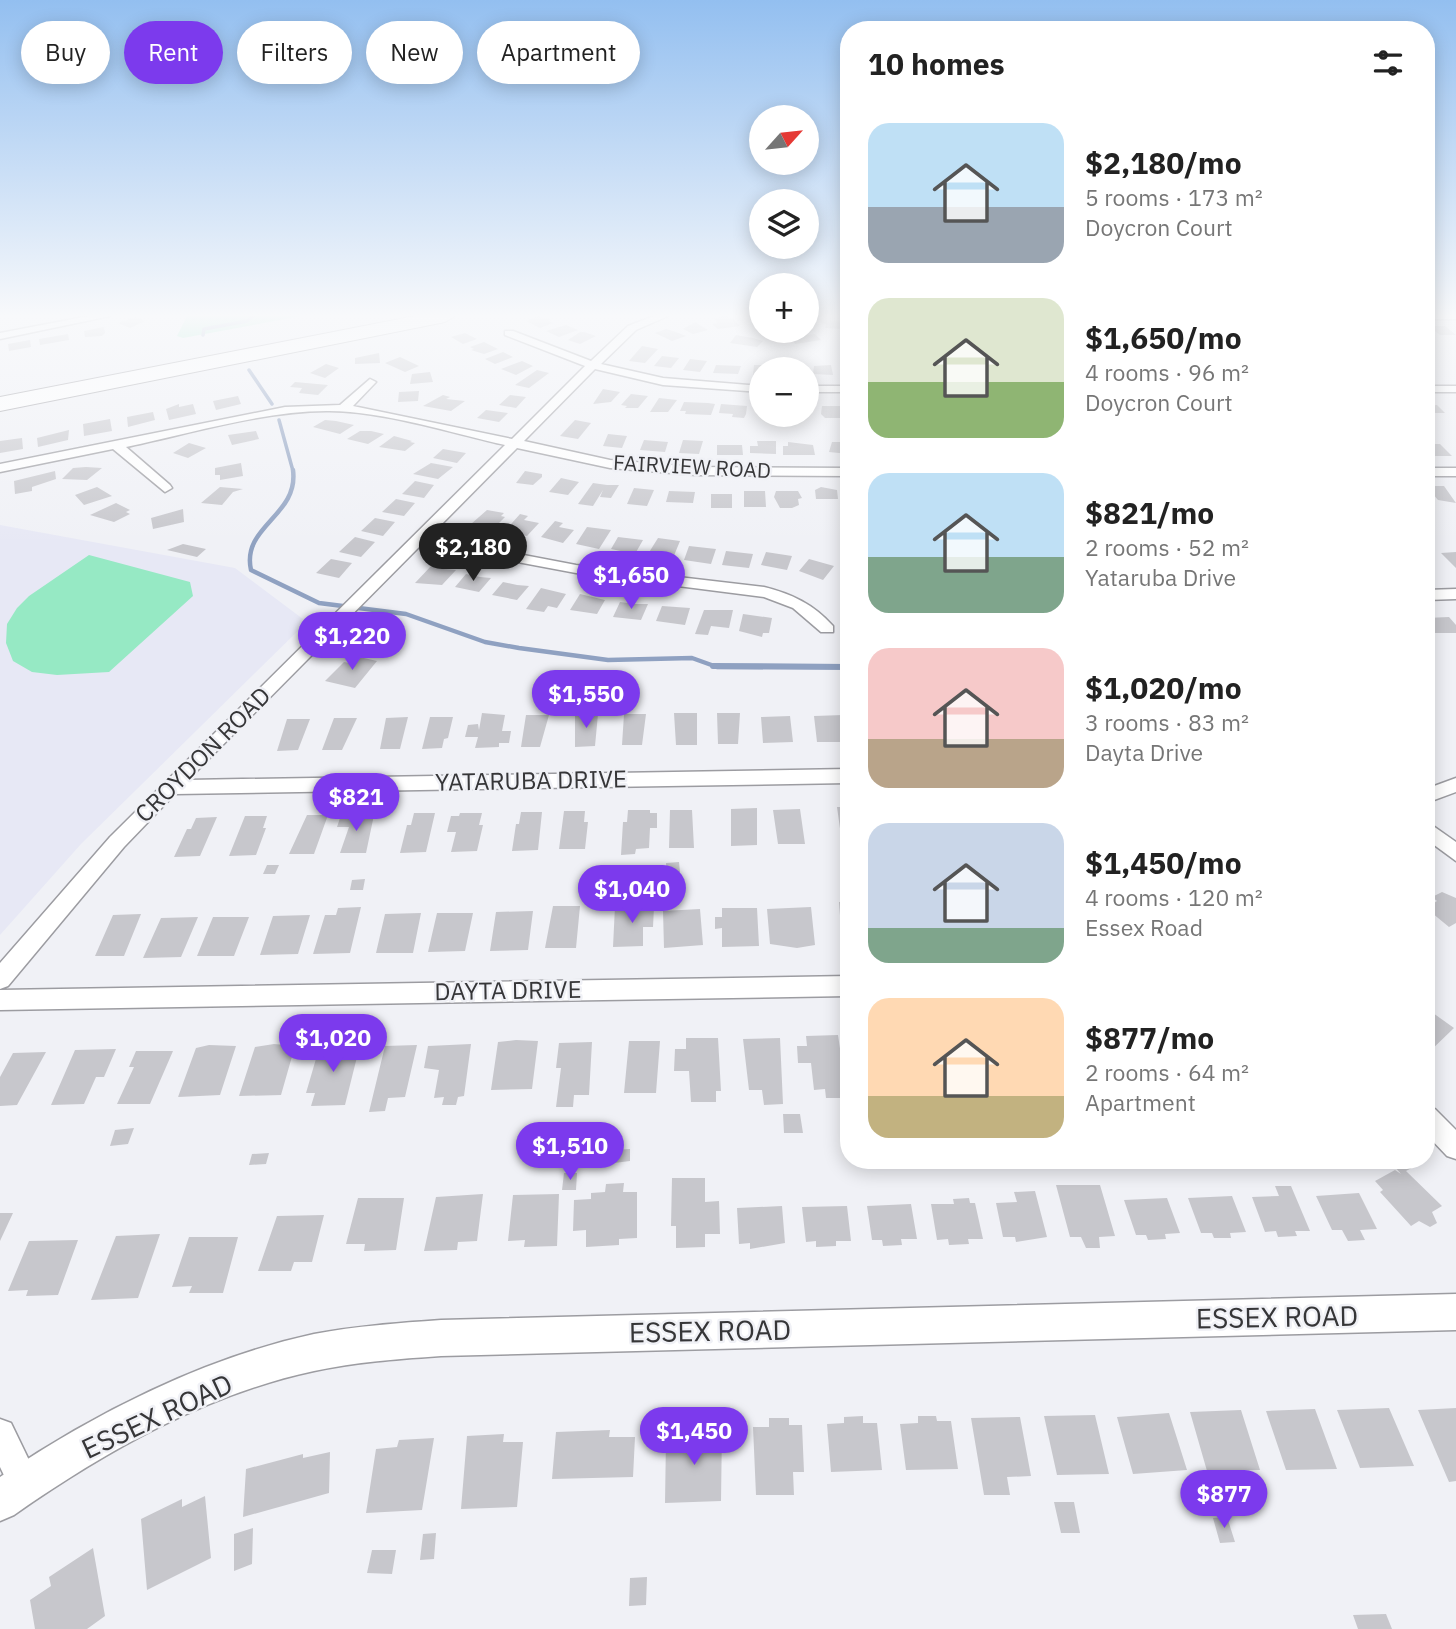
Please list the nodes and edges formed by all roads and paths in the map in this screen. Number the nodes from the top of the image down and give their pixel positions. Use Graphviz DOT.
graph roads {
  1 [pos="61,392"];
  2 [pos="360,392"];
  3 [pos="567,392"];
  4 [pos="0,404"];
  5 [pos="344,408"];
  6 [pos="115,444"];
  7 [pos="514,445"];
  8 [pos="0,468"];
  9 [pos="840,472"];
  10 [pos="1435,472"];
  11 [pos="1456,472"];
  12 [pos="165,488"];
  13 [pos="419,538"];
  14 [pos="1456,594"];
  15 [pos="1435,595"];
  16 [pos="827,629"];
  17 [pos="840,775"];
  18 [pos="1456,785"];
  19 [pos="170,787"];
  20 [pos="1435,793"];
  21 [pos="1435,836"];
  22 [pos="1456,853"];
  23 [pos="0,979"];
  24 [pos="840,986"];
  25 [pos="0,1000"];
  26 [pos="1435,1126"];
  27 [pos="1456,1147"];
  28 [pos="1456,1312"];
  29 [pos="0,1434"];
  30 [pos="12,1492"];
  1 -- 4 [label="highway"];
  2 -- 5 [label="street"];
  3 -- 7 [label="street, CROYDON ROAD"];
  5 -- 6 [label="street, FAIRVIEW ROAD"];
  5 -- 7 [label="street, FAIRVIEW ROAD"];
  6 -- 8 [label="street, FAIRVIEW ROAD"];
  6 -- 12 [label="street"];
  7 -- 9 [label="street, FAIRVIEW ROAD"];
  7 -- 13 [label="street, CROYDON ROAD"];
  10 -- 11 [label="street"];
  13 -- 16 [label="street"];
  13 -- 19 [label="street, CROYDON ROAD"];
  14 -- 15 [label="street"];
  17 -- 19 [label="street, YATARUBA DRIVE"];
  18 -- 20 [label="street"];
  19 -- 23 [label="street, CROYDON ROAD"];
  21 -- 22 [label="street"];
  24 -- 25 [label="street, DAYTA DRIVE"];
  26 -- 27 [label="street"];
  28 -- 30 [label="street, ESSEX ROAD"];
  29 -- 30 [label="street"];
}
